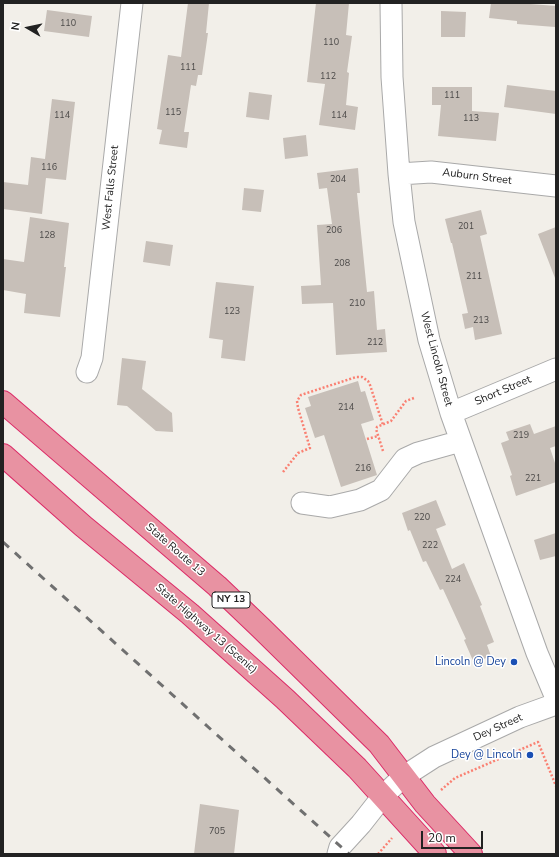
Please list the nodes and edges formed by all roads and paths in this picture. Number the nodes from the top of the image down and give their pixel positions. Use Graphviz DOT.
graph roads {
  1 [pos="132,3"];
  2 [pos="391,3"];
  3 [pos="399,174"];
  4 [pos="556,186"];
  5 [pos="556,369"];
  6 [pos="87,372"];
  7 [pos="414,398"];
  8 [pos="3,402"];
  9 [pos="451,413"];
  10 [pos="383,425"];
  11 [pos="378,436"];
  12 [pos="368,439"];
  13 [pos="460,441"];
  14 [pos="383,451"];
  15 [pos="3,455"];
  16 [pos="283,472"];
  17 [pos="302,502"];
  18 [pos="556,698"];
  19 [pos="556,704"];
  20 [pos="403,777"];
  21 [pos="451,782"];
  22 [pos="556,786"];
  23 [pos="383,796"];
  24 [pos="388,842"];
  25 [pos="338,854"];
  26 [pos="378,854"];
  27 [pos="435,854"];
  28 [pos="471,854"];
  1 -- 6 [label="street, West Falls Street"];
  2 -- 3 [label="street, West Lincoln Street"];
  3 -- 4 [label="street, Auburn Street"];
  3 -- 9 [label="street, West Lincoln Street"];
  5 -- 9 [label="street, Short Street"];
  7 -- 10 [label="path"];
  8 -- 20 [label="highway, State Route 13 / NY 13"];
  9 -- 13 [label="street, West Lincoln Street"];
  10 -- 11 [label="path"];
  10 -- 16 [label="path"];
  11 -- 12 [label="path"];
  11 -- 14 [label="path"];
  13 -- 17 [label="street"];
  13 -- 18 [label="street, West Lincoln Street"];
  15 -- 23 [label="highway, State Highway 13 (Scenic)"];
  19 -- 20 [label="street, Dey Street"];
  20 -- 23 [label="street, Dey Street"];
  20 -- 28 [label="highway, NY 13"];
  21 -- 22 [label="path"];
  23 -- 25 [label="street, Dey Street"];
  23 -- 27 [label="highway, State Highway 13 (Scenic)"];
  24 -- 26 [label="path"];
}
